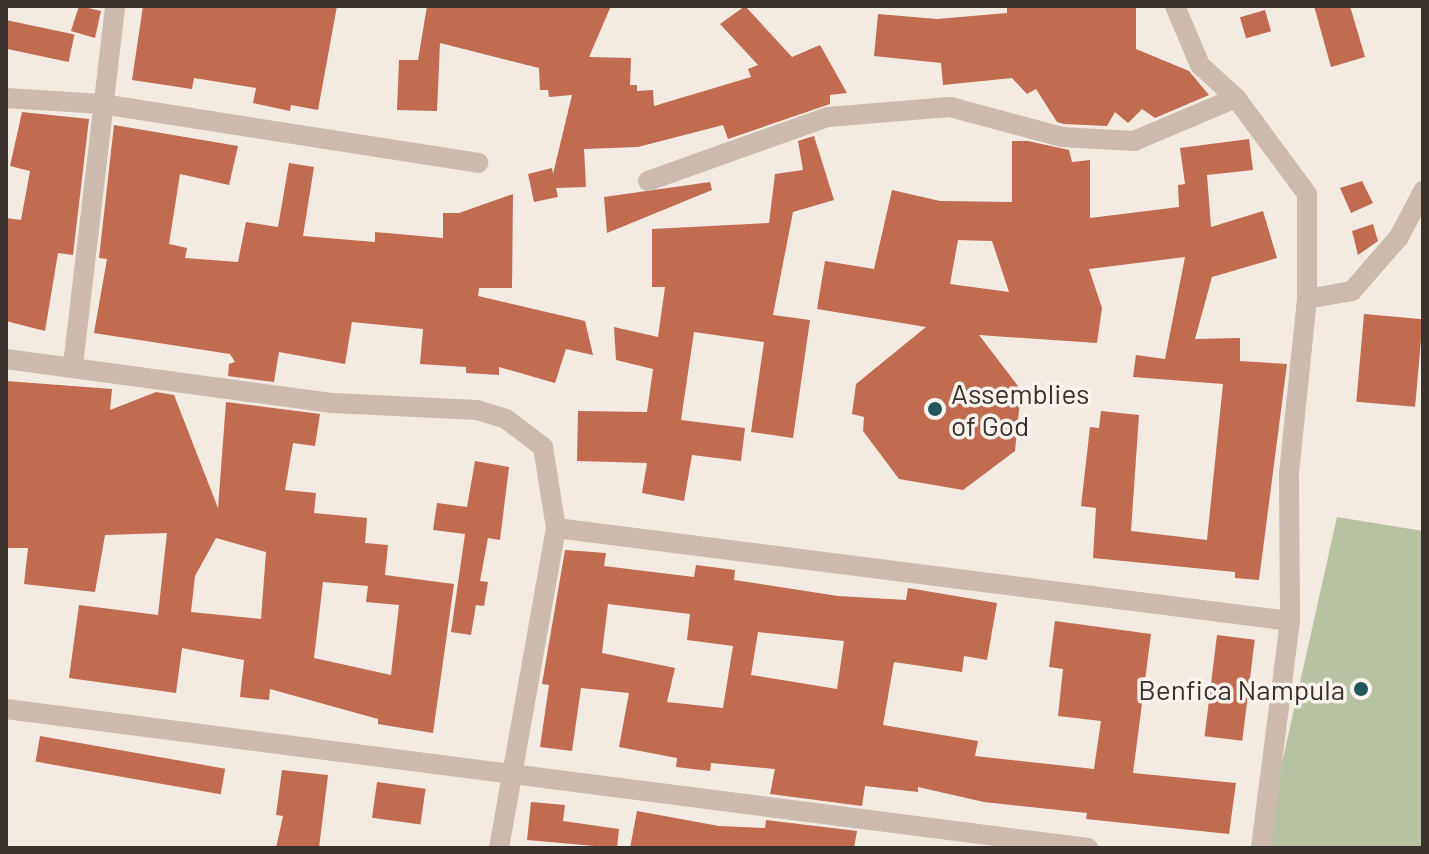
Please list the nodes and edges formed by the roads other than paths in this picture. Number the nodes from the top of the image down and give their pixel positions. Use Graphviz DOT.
graph roads {
  1 [pos="115,6"];
  2 [pos="1175,6"];
  3 [pos="6,98"];
  4 [pos="1236,98"];
  5 [pos="102,104"];
  6 [pos="478,163"];
  7 [pos="648,181"];
  8 [pos="1423,191"];
  9 [pos="1307,299"];
  10 [pos="6,359"];
  11 [pos="73,365"];
  12 [pos="556,528"];
  13 [pos="1290,621"];
  14 [pos="6,709"];
  15 [pos="514,774"];
  16 [pos="499,848"];
  17 [pos="1088,848"];
  18 [pos="1261,848"];
  1 -- 5 [label="street"];
  2 -- 4 [label="street"];
  3 -- 5 [label="street"];
  4 -- 7 [label="street"];
  4 -- 9 [label="street"];
  5 -- 6 [label="street"];
  5 -- 11 [label="street"];
  8 -- 9 [label="street"];
  9 -- 13 [label="street"];
  10 -- 11 [label="street"];
  11 -- 12 [label="street"];
  12 -- 13 [label="street"];
  12 -- 15 [label="street"];
  13 -- 18 [label="street"];
  14 -- 15 [label="street"];
  15 -- 16 [label="street"];
  15 -- 17 [label="street"];
}
